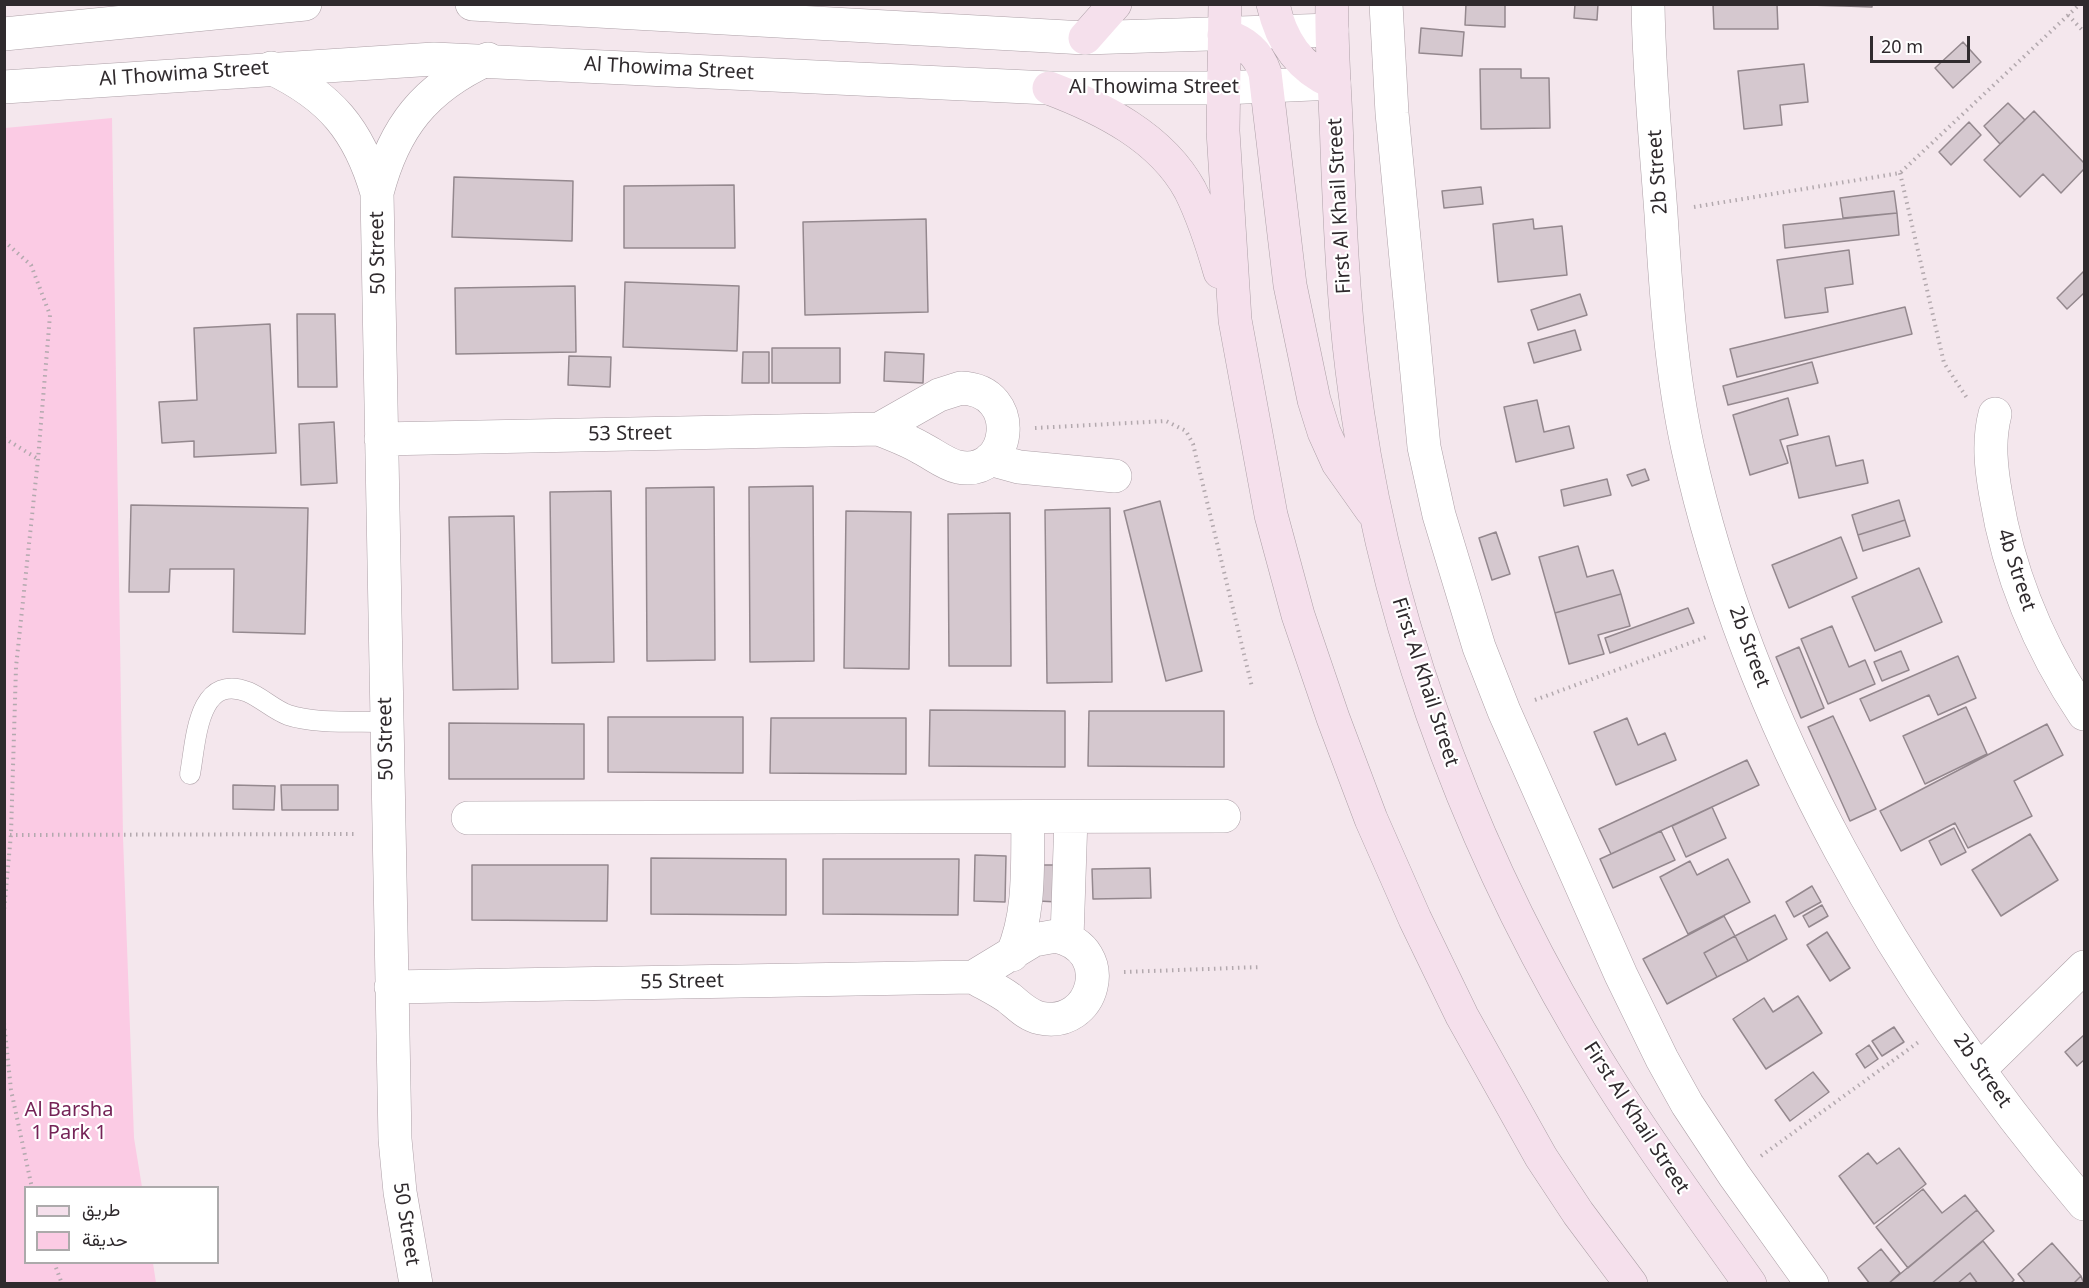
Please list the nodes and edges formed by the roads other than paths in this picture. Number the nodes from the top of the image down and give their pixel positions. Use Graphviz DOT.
graph roads {
  1 [pos="305,4"];
  2 [pos="471,4"];
  3 [pos="1115,4"];
  4 [pos="1386,4"];
  5 [pos="1648,4"];
  6 [pos="1332,17"];
  7 [pos="1278,18"];
  8 [pos="1224,20"];
  9 [pos="4,34"];
  10 [pos="1085,38"];
  11 [pos="488,59"];
  12 [pos="271,68"];
  13 [pos="1334,83"];
  14 [pos="1267,86"];
  15 [pos="4,87"];
  16 [pos="1049,88"];
  17 [pos="1223,88"];
  18 [pos="377,193"];
  19 [pos="1235,320"];
  20 [pos="1993,424"];
  21 [pos="879,429"];
  22 [pos="381,439"];
  23 [pos="990,459"];
  24 [pos="1115,476"];
  25 [pos="1376,517"];
  26 [pos="2085,714"];
  27 [pos="385,722"];
  28 [pos="190,774"];
  29 [pos="1224,816"];
  30 [pos="1028,817"];
  31 [pos="1071,817"];
  32 [pos="468,818"];
  33 [pos="1067,938"];
  34 [pos="1012,955"];
  35 [pos="2085,967"];
  36 [pos="973,977"];
  37 [pos="391,987"];
  38 [pos="1980,1069"];
  39 [pos="2085,1204"];
  40 [pos="416,1284"];
  41 [pos="1631,1284"];
  42 [pos="1750,1284"];
  43 [pos="1812,1284"];
  1 -- 9 [label="street"];
  2 -- 10 [label="street"];
  3 -- 10 [label="main road"];
  4 -- 43 [label="street"];
  5 -- 38 [label="street, 2b Street"];
  6 -- 7 [label="street"];
  6 -- 13 [label="main road, First Al Khail Street"];
  7 -- 8 [label="street"];
  7 -- 13 [label="main road"];
  8 -- 10 [label="street"];
  8 -- 14 [label="main road"];
  8 -- 17 [label="main road"];
  11 -- 12 [label="street, Al Thowima Street"];
  11 -- 16 [label="street, Al Thowima Street"];
  11 -- 18 [label="street, 50 Street"];
  12 -- 15 [label="street, Al Thowima Street"];
  12 -- 18 [label="street, 50 Street"];
  13 -- 14 [label="street, Al Thowima Street"];
  13 -- 25 [label="main road, First Al Khail Street"];
  14 -- 17 [label="street, Al Thowima Street"];
  14 -- 25 [label="main road"];
  16 -- 17 [label="street, Al Thowima Street"];
  16 -- 19 [label="main road"];
  17 -- 19 [label="main road"];
  18 -- 22 [label="street, 50 Street"];
  19 -- 41 [label="main road"];
  20 -- 26 [label="street, 4b Street"];
  21 -- 22 [label="street, 53 Street"];
  21 -- 23 [label="street"];
  21 -- 23 [label="street"];
  22 -- 27 [label="street, 50 Street"];
  23 -- 24 [label="street"];
  25 -- 42 [label="main road, First Al Khail Street"];
  27 -- 28 [label="lane"];
  27 -- 37 [label="street, 50 Street"];
  29 -- 31 [label="street"];
  30 -- 31 [label="street"];
  30 -- 32 [label="street"];
  30 -- 34 [label="street"];
  31 -- 33 [label="street"];
  33 -- 34 [label="street"];
  33 -- 36 [label="street"];
  34 -- 36 [label="street"];
  35 -- 38 [label="street"];
  36 -- 37 [label="street, 55 Street"];
  37 -- 40 [label="street, 50 Street"];
  38 -- 39 [label="street, 2b Street"];
}
